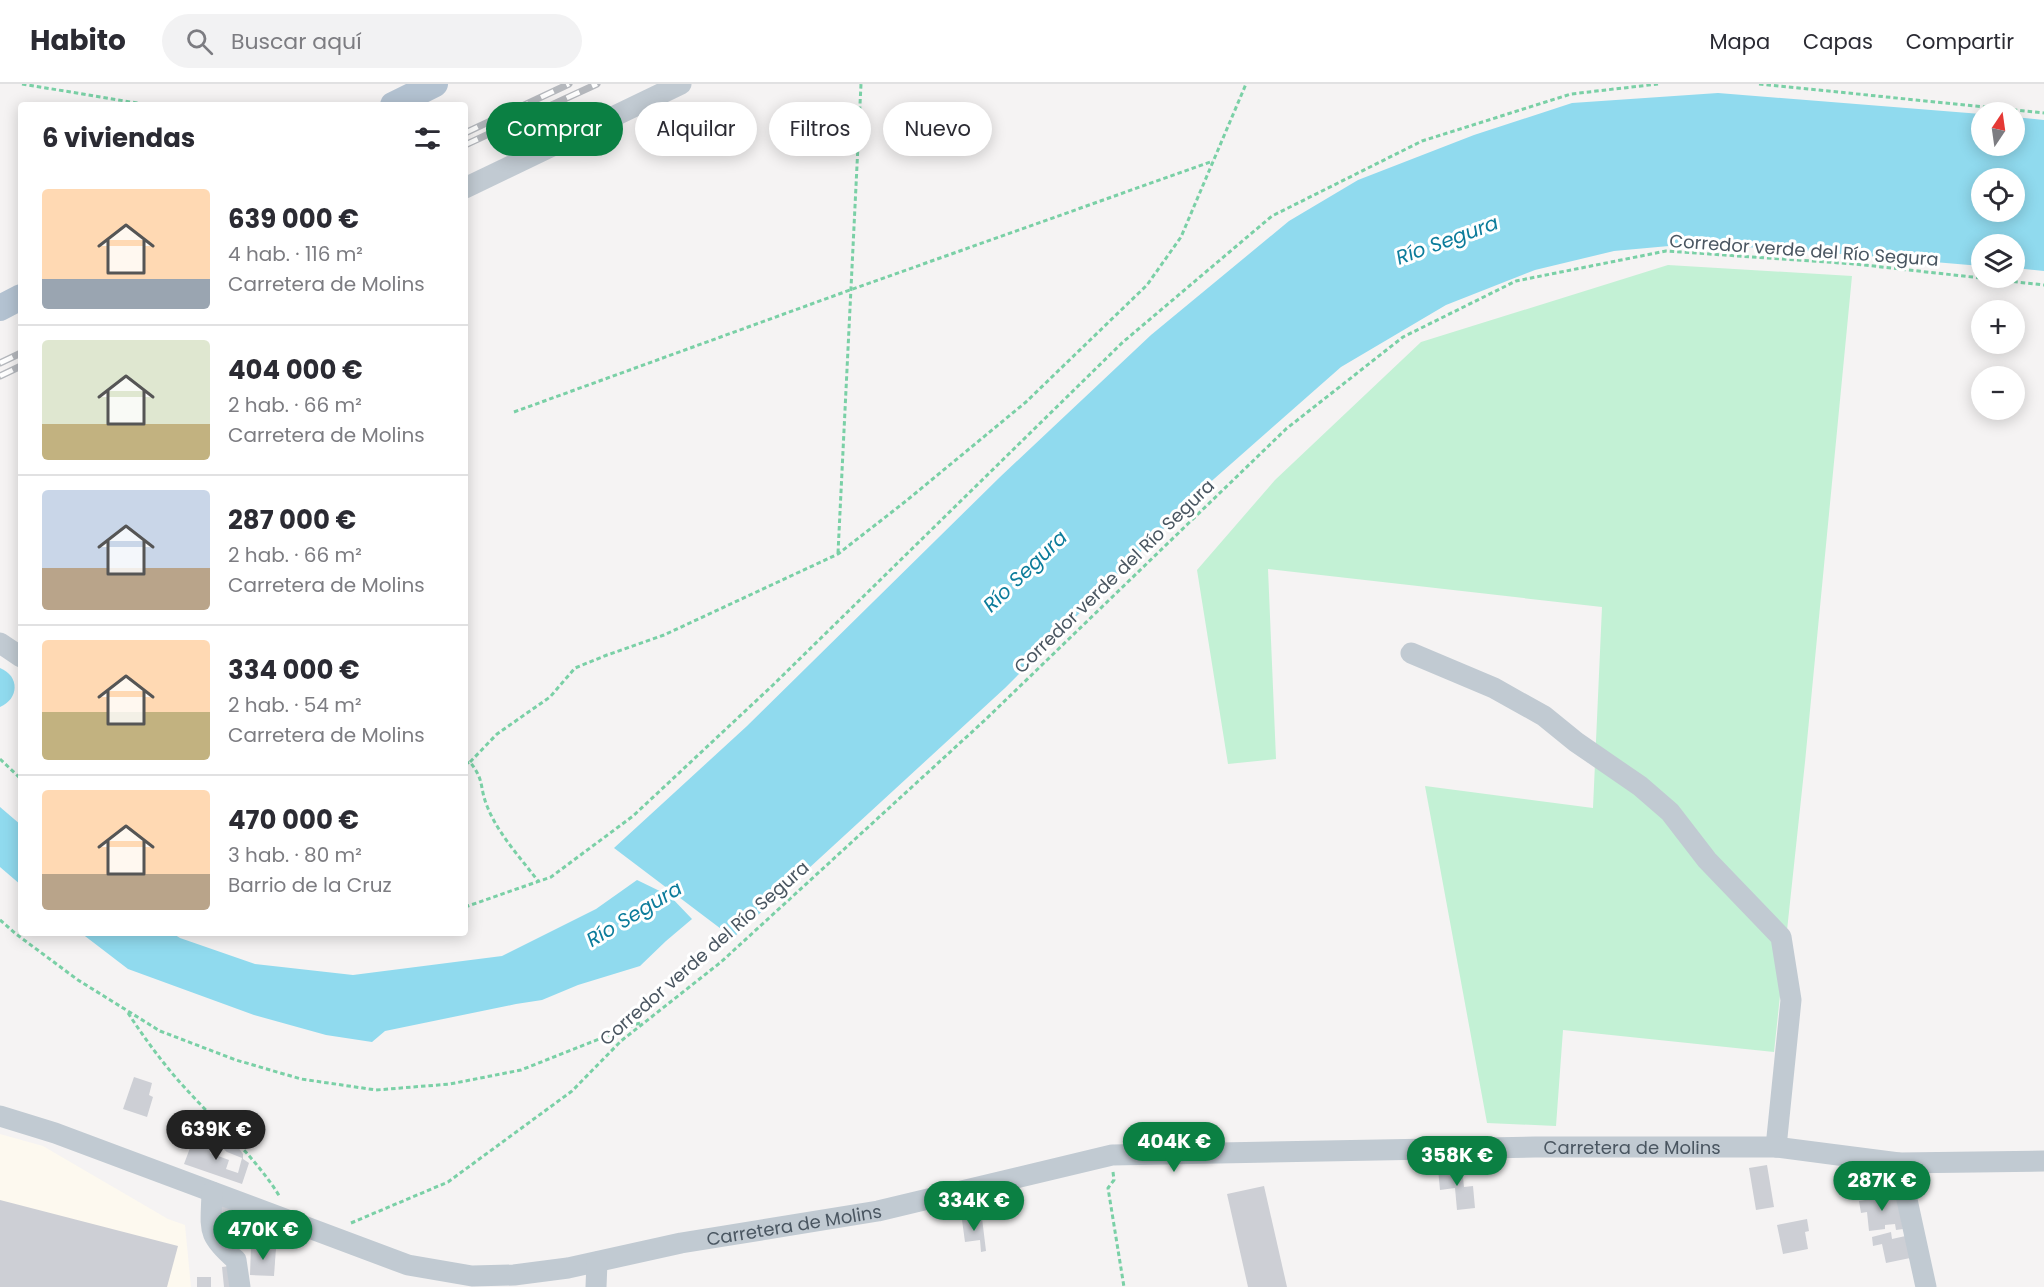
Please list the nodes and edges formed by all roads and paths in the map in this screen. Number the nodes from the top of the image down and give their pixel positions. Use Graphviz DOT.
graph roads {
  1 [pos="22,84"];
  2 [pos="435,84"];
  3 [pos="681,84"];
  4 [pos="861,84"];
  5 [pos="1246,84"];
  6 [pos="1658,84"];
  7 [pos="1759,84"];
  8 [pos="131,102"];
  9 [pos="399,102"];
  10 [pos="2044,112"];
  11 [pos="1213,162"];
  12 [pos="468,187"];
  13 [pos="2044,285"];
  14 [pos="850,290"];
  15 [pos="18,299"];
  16 [pos="0,308"];
  17 [pos="514,412"];
  18 [pos="837,554"];
  19 [pos="0,643"];
  20 [pos="1411,653"];
  21 [pos="18,655"];
  22 [pos="0,759"];
  23 [pos="468,762"];
  24 [pos="468,764"];
  25 [pos="18,777"];
  26 [pos="538,881"];
  27 [pos="468,906"];
  28 [pos="0,920"];
  29 [pos="18,935"];
  30 [pos="19,936"];
  31 [pos="127,1011"];
  32 [pos="646,1021"];
  33 [pos="0,1116"];
  34 [pos="1776,1147"];
  35 [pos="1112,1155"];
  36 [pos="2044,1161"];
  37 [pos="1899,1163"];
  38 [pos="212,1192"];
  39 [pos="290,1221"];
  40 [pos="328,1236"];
  41 [pos="597,1262"];
  42 [pos="240,1287"];
  43 [pos="596,1287"];
  44 [pos="1124,1287"];
  45 [pos="1926,1287"];
  1 -- 8 [label="path"];
  2 -- 9 [label="main road"];
  3 -- 12 [label="street"];
  4 -- 14 [label="path"];
  5 -- 11 [label="path"];
  6 -- 26 [label="path"];
  7 -- 10 [label="path"];
  11 -- 14 [label="path"];
  11 -- 18 [label="path"];
  13 -- 32 [label="path, Corredor verde del Río Segura"];
  14 -- 17 [label="path"];
  14 -- 18 [label="path"];
  15 -- 16 [label="main road"];
  18 -- 23 [label="path"];
  19 -- 21 [label="street"];
  20 -- 34 [label="street"];
  22 -- 25 [label="path"];
  24 -- 26 [label="path"];
  26 -- 27 [label="path"];
  28 -- 29 [label="path"];
  30 -- 31 [label="path"];
  31 -- 32 [label="path"];
  31 -- 39 [label="path"];
  32 -- 40 [label="path, Corredor verde del Río Segura"];
  33 -- 38 [label="street, Carretera de Molins"];
  34 -- 35 [label="street, Carretera de Molins"];
  34 -- 37 [label="street, Carretera de Molins"];
  35 -- 41 [label="street, Carretera de Molins"];
  35 -- 44 [label="path"];
  36 -- 37 [label="street, Carretera de Molins"];
  37 -- 45 [label="street"];
  38 -- 39 [label="street, Carretera de Molins"];
  38 -- 42 [label="street"];
  39 -- 40 [label="street, Carretera de Molins"];
  40 -- 41 [label="street, Carretera de Molins"];
  41 -- 43 [label="street"];
}
